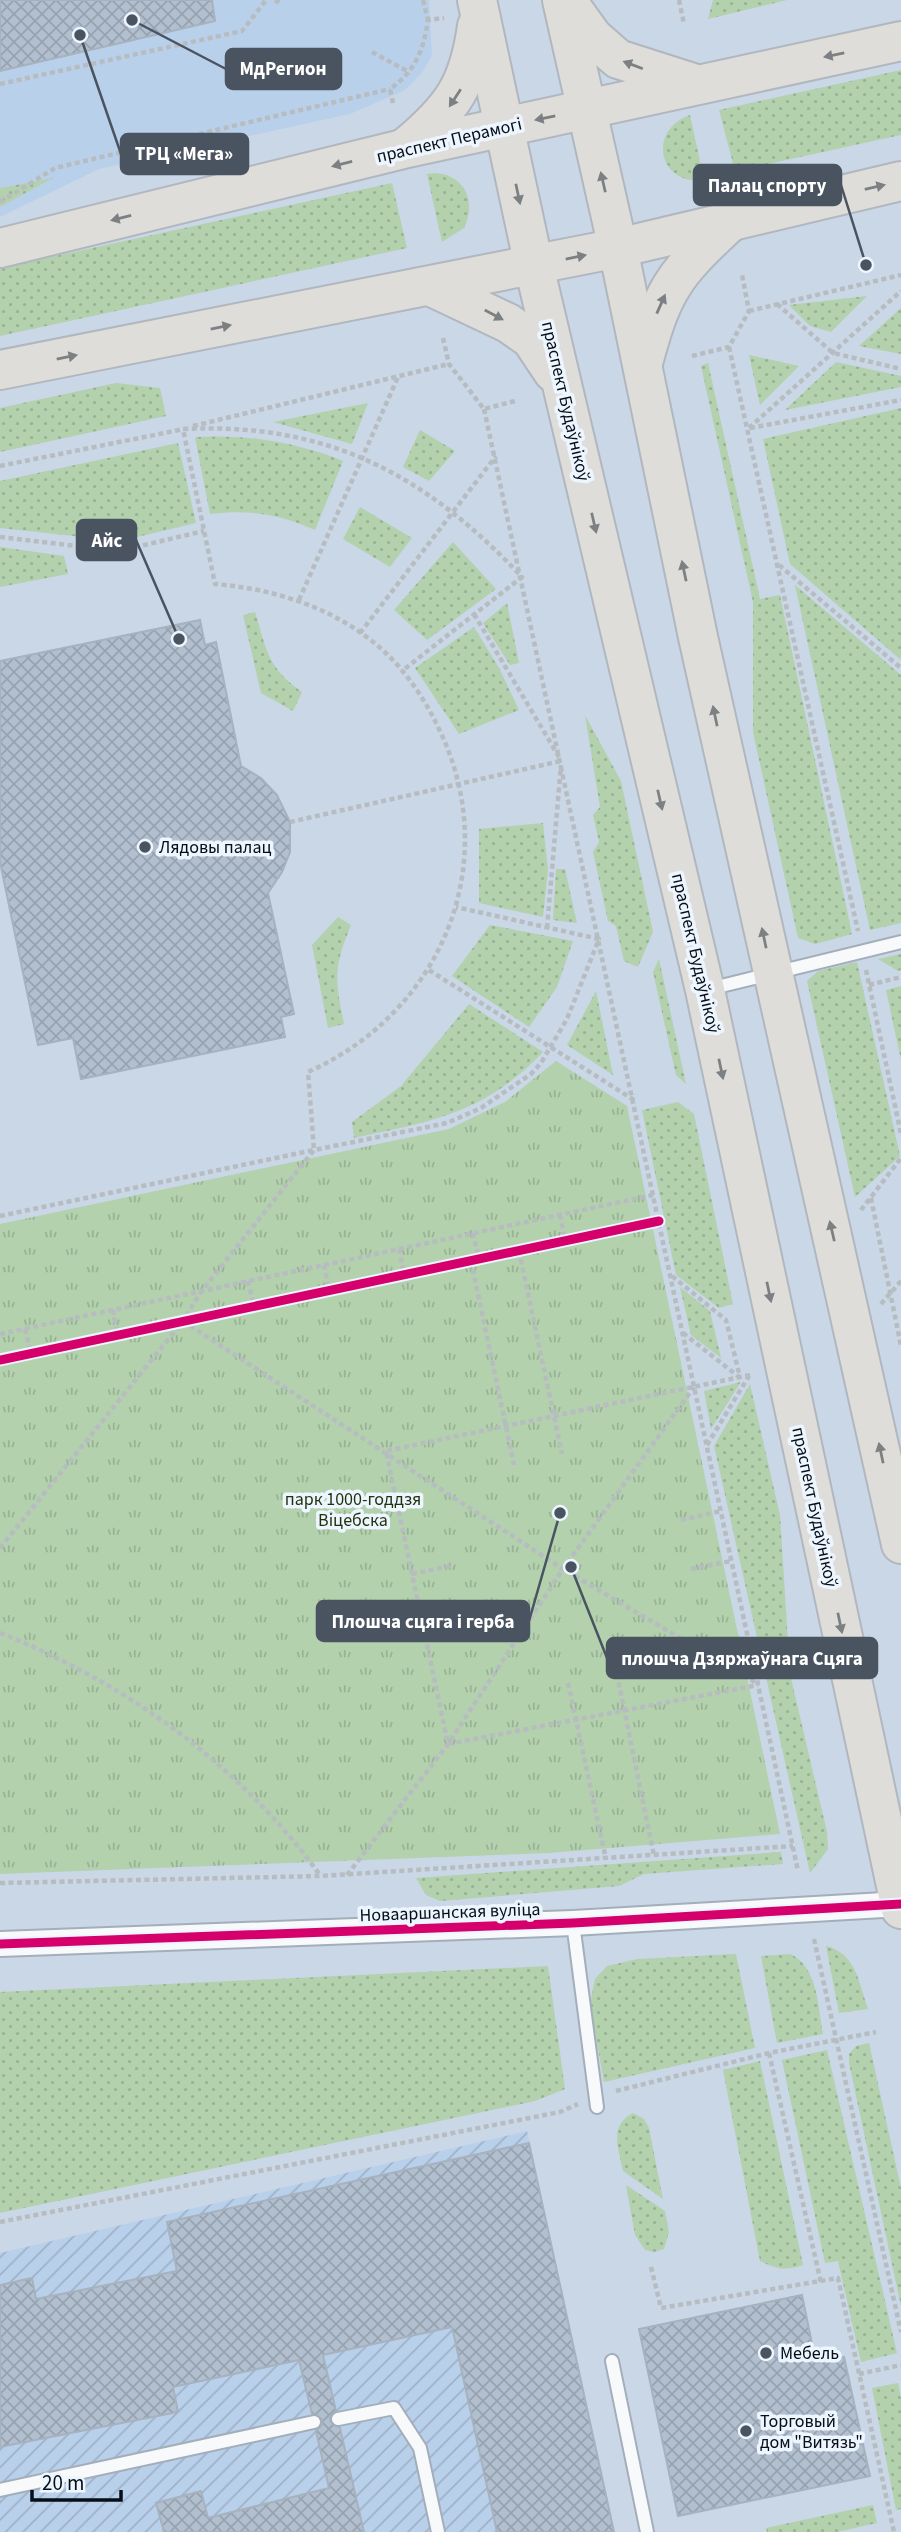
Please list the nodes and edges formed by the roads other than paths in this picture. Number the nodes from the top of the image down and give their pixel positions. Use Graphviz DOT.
graph roads {
  1 [pos="564,0"];
  2 [pos="468,9"];
  3 [pos="901,41"];
  4 [pos="698,84"];
  5 [pos="586,109"];
  6 [pos="504,127"];
  7 [pos="403,149"];
  8 [pos="901,181"];
  9 [pos="730,222"];
  10 [pos="0,248"];
  11 [pos="618,248"];
  12 [pos="534,265"];
  13 [pos="432,287"];
  14 [pos="642,369"];
  15 [pos="0,370"];
  16 [pos="564,389"];
  17 [pos="901,942"];
  18 [pos="772,974"];
  19 [pos="705,990"];
  20 [pos="901,1544"];
  21 [pos="901,1906"];
  22 [pos="572,1923"];
  23 [pos="0,1944"];
  24 [pos="596,2101"];
  25 [pos="612,2361"];
  26 [pos="338,2419"];
  27 [pos="314,2422"];
  28 [pos="0,2490"];
  29 [pos="438,2532"];
  30 [pos="647,2532"];
  4 -- 1 [label="main road, one-way"];
  1 -- 5 [label="main road"];
  2 -- 6 [label="main road, праспект Будаўнікоў"];
  2 -- 7 [label="main road, one-way"];
  3 -- 4 [label="main road, праспект Перамогі, one-way"];
  4 -- 5 [label="main road, праспект Перамогі"];
  5 -- 6 [label="main road, праспект Перамогі, one-way"];
  11 -- 5 [label="main road, one-way"];
  6 -- 7 [label="main road, праспект Перамогі"];
  6 -- 12 [label="main road, праспект Будаўнікоў, one-way"];
  7 -- 10 [label="main road, праспект Перамогі, one-way"];
  9 -- 8 [label="main road, one-way"];
  9 -- 11 [label="main road"];
  14 -- 9 [label="main road, one-way"];
  12 -- 11 [label="main road, one-way"];
  11 -- 14 [label="main road"];
  12 -- 13 [label="main road"];
  12 -- 16 [label="main road, праспект Будаўнікоў"];
  15 -- 13 [label="main road, one-way"];
  13 -- 16 [label="main road, one-way"];
  18 -- 14 [label="main road, one-way"];
  16 -- 19 [label="main road, праспект Будаўнікоў, one-way"];
  17 -- 18 [label="lane"];
  18 -- 19 [label="lane"];
  20 -- 18 [label="main road, one-way"];
  19 -- 21 [label="main road, праспект Будаўнікоў, one-way"];
  21 -- 22 [label="street, Новааршанская вуліца"];
  22 -- 23 [label="street, Новааршанская вуліца"];
  22 -- 24 [label="lane"];
  25 -- 30 [label="lane"];
  26 -- 29 [label="lane"];
  27 -- 28 [label="lane"];
}
